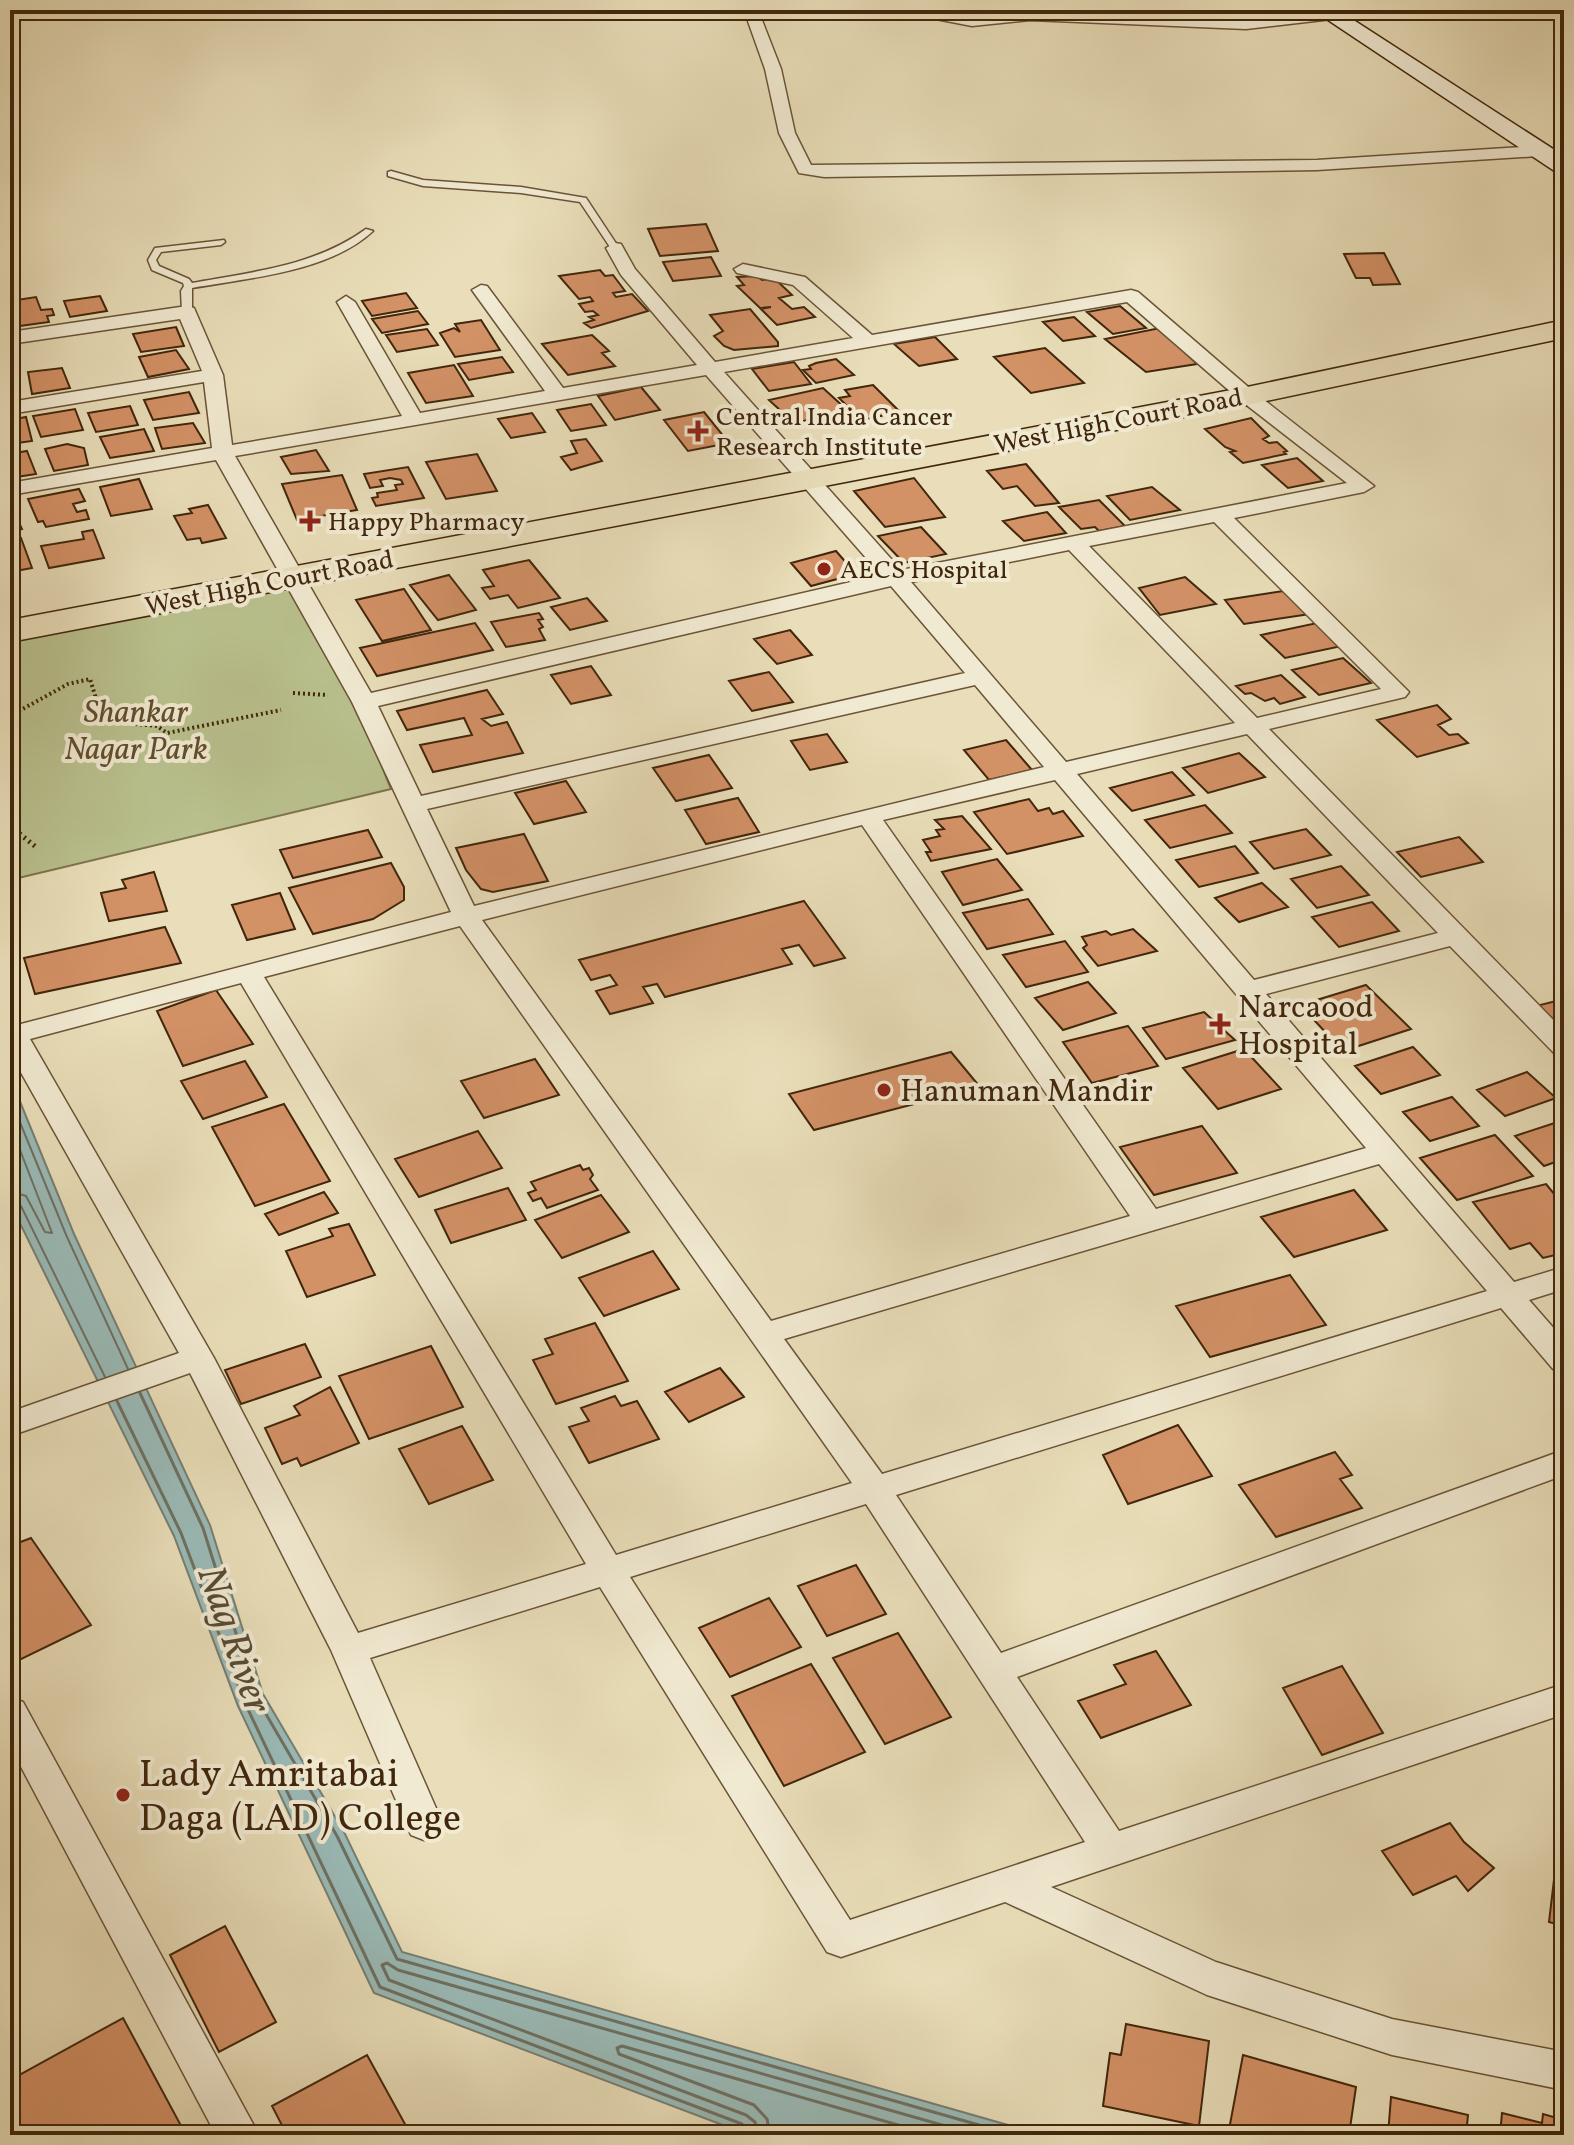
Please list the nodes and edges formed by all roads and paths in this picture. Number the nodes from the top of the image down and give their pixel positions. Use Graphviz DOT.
graph roads {
  1 [pos="751,10"];
  2 [pos="910,10"];
  3 [pos="1335,12"];
  4 [pos="1564,149"];
  5 [pos="1539,151"];
  6 [pos="1564,167"];
  7 [pos="391,174"];
  8 [pos="369,231"];
  9 [pos="221,242"];
  10 [pos="615,248"];
  11 [pos="743,269"];
  12 [pos="189,286"];
  13 [pos="481,290"];
  14 [pos="346,302"];
  15 [pos="187,312"];
  16 [pos="1564,316"];
  17 [pos="1564,329"];
  18 [pos="10,338"];
  19 [pos="868,341"];
  20 [pos="711,368"];
  21 [pos="213,375"];
  22 [pos="1240,389"];
  23 [pos="558,395"];
  24 [pos="10,408"];
  25 [pos="414,420"];
  26 [pos="223,453"];
  27 [pos="800,472"];
  28 [pos="10,489"];
  29 [pos="1219,515"];
  30 [pos="1075,544"];
  31 [pos="288,570"];
  32 [pos="896,578"];
  33 [pos="10,614"];
  34 [pos="10,631"];
  35 [pos="980,677"];
  36 [pos="364,702"];
  37 [pos="281,710"];
  38 [pos="10,716"];
  39 [pos="1253,726"];
  40 [pos="1061,772"];
  41 [pos="412,805"];
  42 [pos="868,816"];
  43 [pos="10,826"];
  44 [pos="36,847"];
  45 [pos="466,916"];
  46 [pos="1456,936"];
  47 [pos="248,973"];
  48 [pos="1247,990"];
  49 [pos="11,1032"];
  50 [pos="1564,1047"];
  51 [pos="1386,1152"];
  52 [pos="1149,1221"];
  53 [pos="1564,1278"];
  54 [pos="1509,1297"];
  55 [pos="764,1334"];
  56 [pos="190,1361"];
  57 [pos="1564,1361"];
  58 [pos="10,1424"];
  59 [pos="1564,1462"];
  60 [pos="874,1489"];
  61 [pos="608,1571"];
  62 [pos="349,1650"];
  63 [pos="993,1671"];
  64 [pos="1564,1699"];
  65 [pos="10,1712"];
  66 [pos="424,1824"];
  67 [pos="1111,1851"];
  68 [pos="1008,1885"];
  69 [pos="1564,2071"];
  70 [pos="238,2135"];
  1 -- 5 [label="street"];
  2 -- 3 [label="street"];
  3 -- 4 [label="main road"];
  3 -- 5 [label="main road"];
  5 -- 6 [label="main road"];
  7 -- 10 [label="lane"];
  8 -- 12 [label="lane"];
  9 -- 12 [label="lane"];
  10 -- 20 [label="street"];
  11 -- 19 [label="street"];
  12 -- 15 [label="lane"];
  13 -- 23 [label="street"];
  14 -- 25 [label="street"];
  15 -- 18 [label="street"];
  15 -- 21 [label="street"];
  16 -- 22 [label="main road, West High Court Road"];
  17 -- 22 [label="main road, West High Court Road"];
  19 -- 20 [label="street"];
  19 -- 22 [label="street"];
  20 -- 23 [label="street"];
  20 -- 27 [label="street"];
  21 -- 24 [label="street"];
  21 -- 26 [label="street"];
  22 -- 27 [label="main road, West High Court Road"];
  22 -- 29 [label="street"];
  23 -- 25 [label="street"];
  25 -- 26 [label="street"];
  26 -- 28 [label="street"];
  26 -- 31 [label="street"];
  27 -- 31 [label="main road, West High Court Road"];
  27 -- 32 [label="street"];
  29 -- 30 [label="street"];
  29 -- 39 [label="street"];
  30 -- 32 [label="street"];
  30 -- 39 [label="street"];
  31 -- 33 [label="main road, West High Court Road"];
  31 -- 34 [label="main road, West High Court Road"];
  31 -- 36 [label="street"];
  32 -- 35 [label="street"];
  32 -- 36 [label="street"];
  35 -- 40 [label="street"];
  35 -- 41 [label="street"];
  36 -- 41 [label="street"];
  37 -- 38 [label="path"];
  39 -- 40 [label="street"];
  39 -- 46 [label="street"];
  40 -- 42 [label="street"];
  40 -- 48 [label="street"];
  41 -- 45 [label="street"];
  42 -- 45 [label="street"];
  42 -- 52 [label="street"];
  43 -- 44 [label="path"];
  45 -- 47 [label="street"];
  45 -- 55 [label="street"];
  46 -- 48 [label="street"];
  46 -- 50 [label="street"];
  47 -- 49 [label="street"];
  47 -- 61 [label="street"];
  48 -- 51 [label="street"];
  49 -- 56 [label="street"];
  51 -- 52 [label="street"];
  51 -- 54 [label="street"];
  52 -- 55 [label="street"];
  53 -- 54 [label="street"];
  54 -- 57 [label="street"];
  54 -- 60 [label="street"];
  55 -- 60 [label="street"];
  56 -- 58 [label="street"];
  56 -- 62 [label="street"];
  59 -- 63 [label="street"];
  60 -- 61 [label="street"];
  60 -- 63 [label="street"];
  61 -- 62 [label="street"];
  61 -- 68 [label="street"];
  62 -- 66 [label="street"];
  63 -- 67 [label="street"];
  64 -- 67 [label="street"];
  65 -- 70 [label="street"];
  67 -- 68 [label="street"];
  68 -- 69 [label="street"];
}
